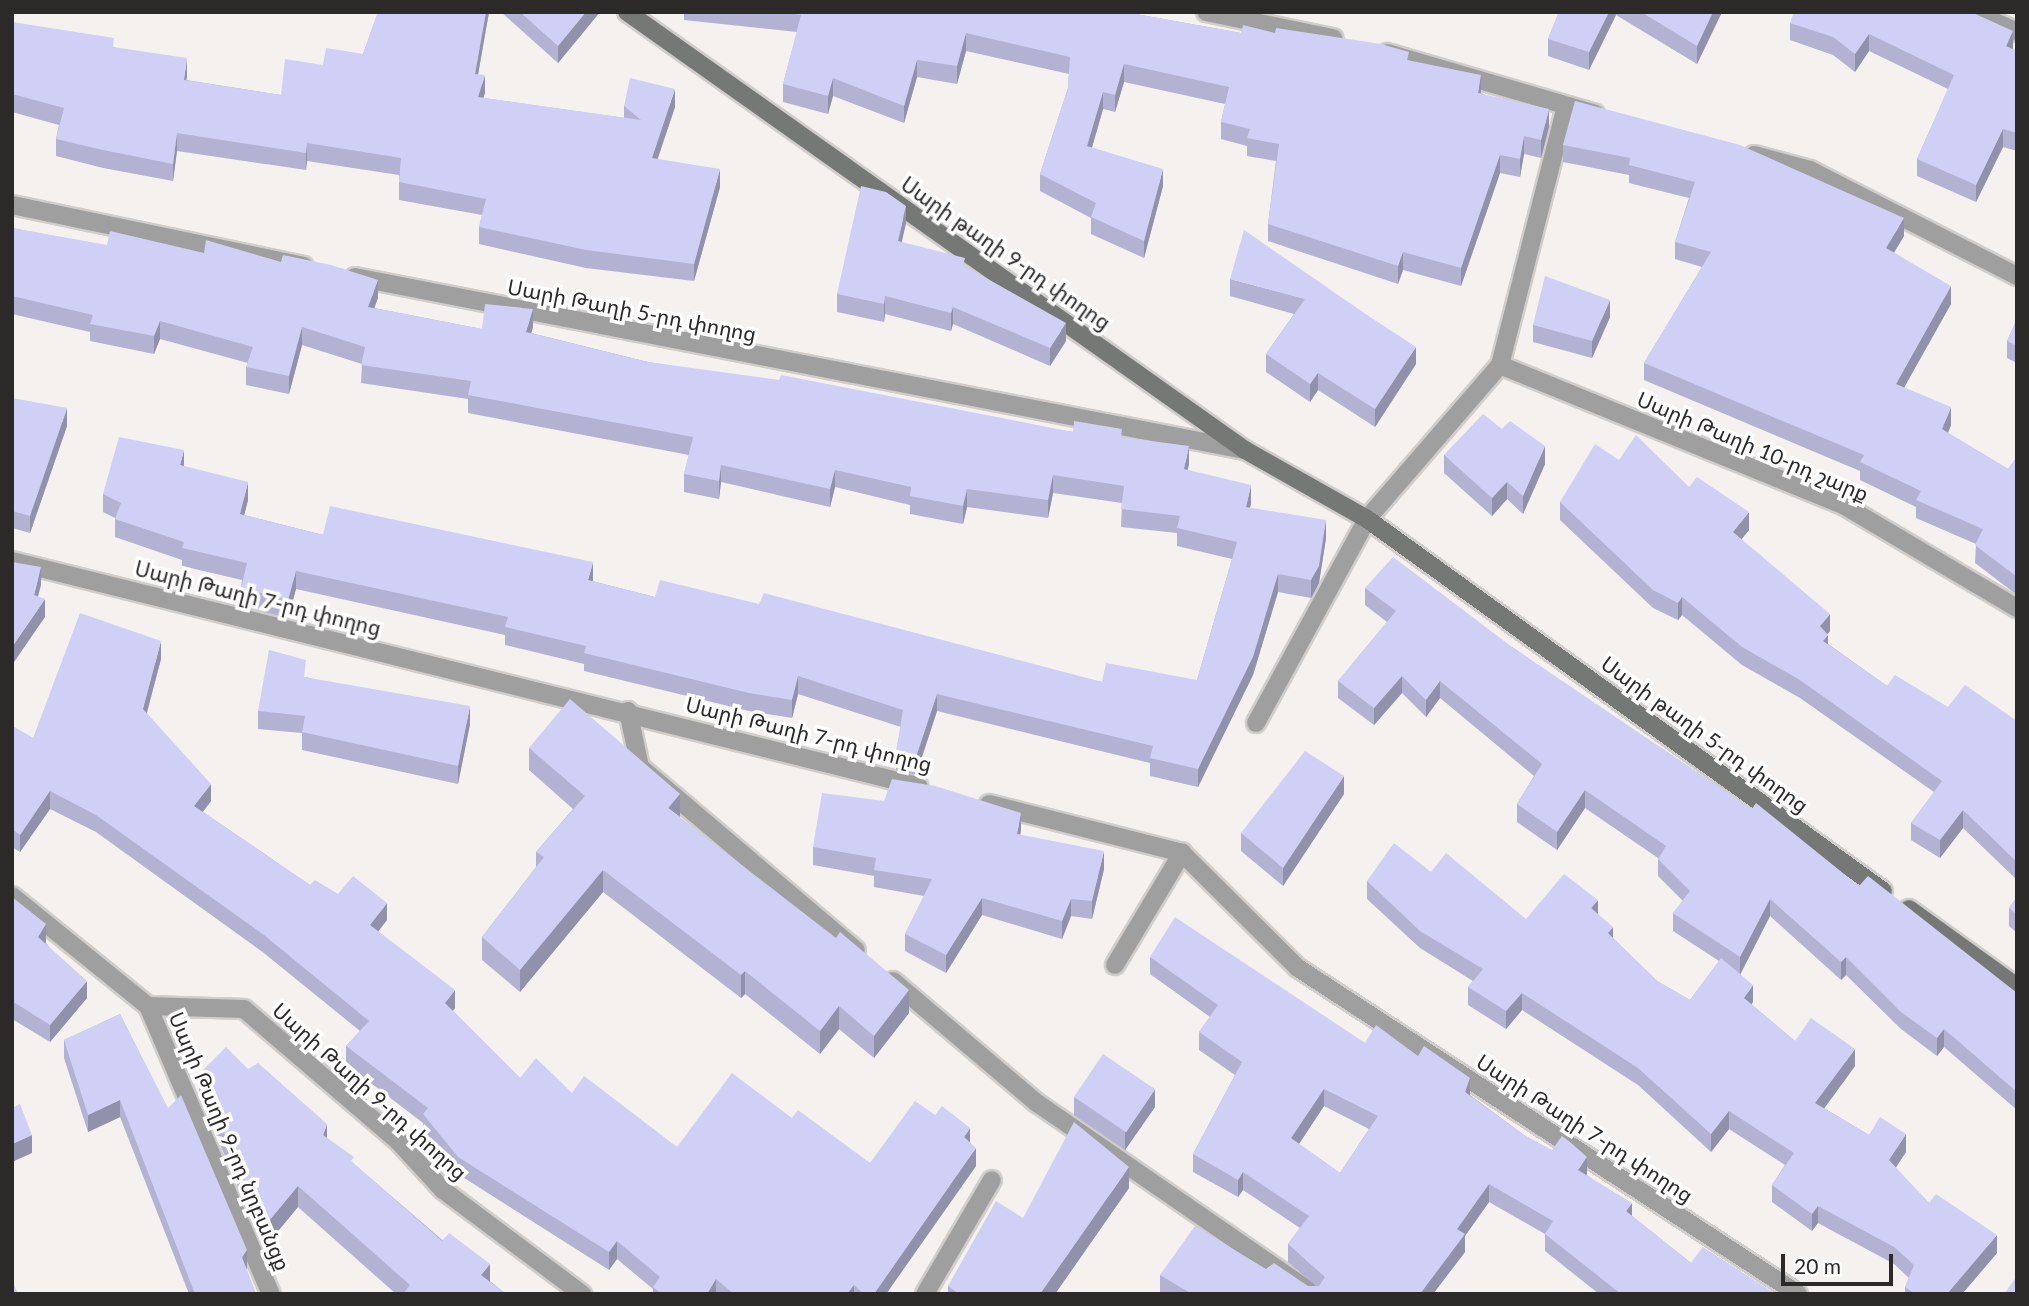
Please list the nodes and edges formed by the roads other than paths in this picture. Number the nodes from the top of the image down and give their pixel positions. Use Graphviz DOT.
graph roads {
  1 [pos="627,12"];
  2 [pos="1206,12"];
  3 [pos="1973,12"];
  4 [pos="2017,32"];
  5 [pos="1566,106"];
  6 [pos="1617,120"];
  7 [pos="1733,150"];
  8 [pos="12,205"];
  9 [pos="2017,276"];
  10 [pos="1500,365"];
  11 [pos="1245,450"];
  12 [pos="1367,519"];
  13 [pos="12,561"];
  14 [pos="2017,608"];
  15 [pos="628,711"];
  16 [pos="1256,723"];
  17 [pos="939,791"];
  18 [pos="966,798"];
  19 [pos="1182,853"];
  20 [pos="12,896"];
  21 [pos="1115,965"];
  22 [pos="2017,987"];
  23 [pos="148,1006"];
  24 [pos="992,1180"];
  25 [pos="271,1294"];
  26 [pos="582,1294"];
  27 [pos="925,1294"];
  28 [pos="1314,1294"];
  29 [pos="1798,1294"];
  1 -- 11 [label="street, Սարի թաղի 9-րդ փողոց"];
  2 -- 5 [label="street"];
  3 -- 4 [label="street"];
  5 -- 6 [label="street"];
  5 -- 10 [label="street"];
  7 -- 9 [label="street"];
  8 -- 11 [label="street, Սարի Թաղի 5-րդ փողոց"];
  10 -- 12 [label="street"];
  10 -- 14 [label="street, Սարի Թաղի 10-րդ շարք"];
  11 -- 12 [label="street, Սարի թաղի 9-րդ փողոց"];
  12 -- 16 [label="street"];
  12 -- 22 [label="street, Սարի թաղի 5-րդ փողոց"];
  13 -- 15 [label="street, Սարի Թաղի 7-րդ փողոց"];
  15 -- 17 [label="street, Սարի Թաղի 7-րդ փողոց"];
  15 -- 28 [label="street"];
  18 -- 19 [label="street"];
  19 -- 21 [label="street"];
  19 -- 29 [label="street, Սարի Թաղի 7-րդ փողոց"];
  20 -- 23 [label="street"];
  23 -- 25 [label="street, Սարի Թաղի 9-րդ նրբանցք"];
  23 -- 26 [label="street, Սարի Թաղի 9-րդ փողոց"];
  24 -- 27 [label="street"];
}
